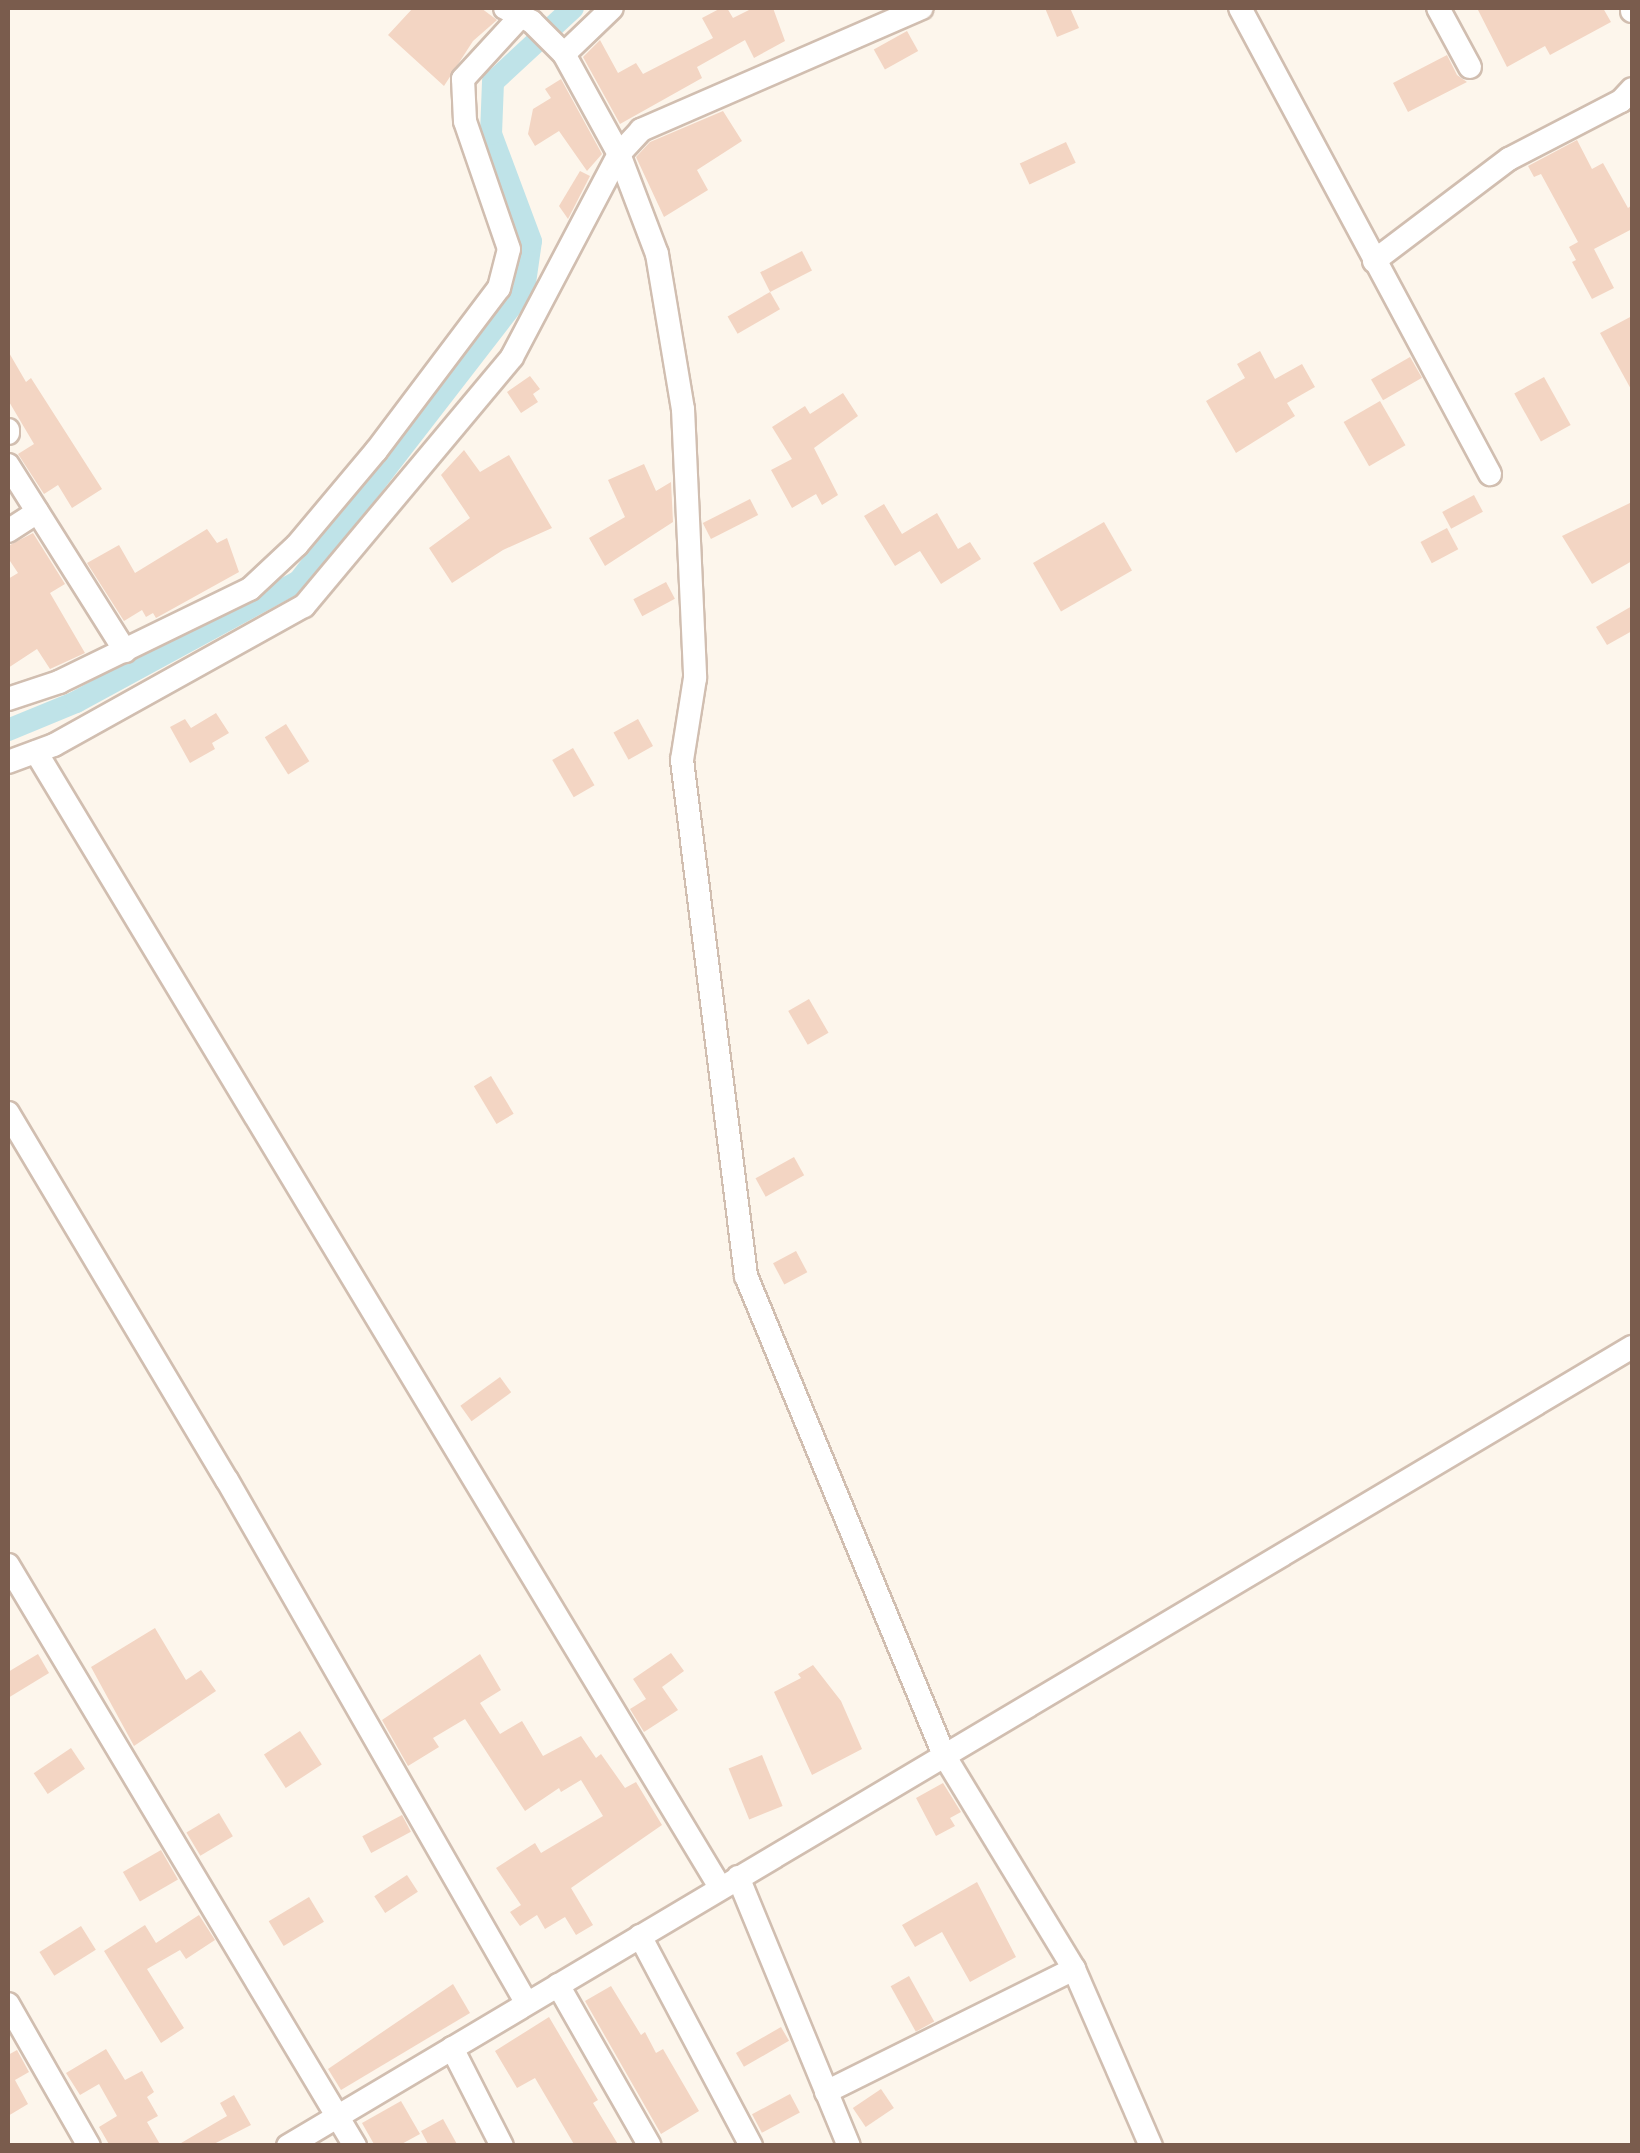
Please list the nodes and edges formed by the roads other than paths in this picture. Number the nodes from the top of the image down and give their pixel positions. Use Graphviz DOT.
graph roads {
  1 [pos="612,8"];
  2 [pos="922,8"];
  3 [pos="1240,8"];
  4 [pos="1438,8"];
  5 [pos="525,15"];
  6 [pos="564,54"];
  7 [pos="1470,67"];
  8 [pos="1627,95"];
  9 [pos="1632,123"];
  10 [pos="619,154"];
  11 [pos="1374,260"];
  12 [pos="8,466"];
  13 [pos="1490,474"];
  14 [pos="37,512"];
  15 [pos="8,530"];
  16 [pos="125,652"];
  17 [pos="8,699"];
  18 [pos="36,752"];
  19 [pos="8,762"];
  20 [pos="8,1113"];
  21 [pos="1632,1347"];
  22 [pos="8,1566"];
  23 [pos="944,1755"];
  24 [pos="729,1882"];
  25 [pos="640,1936"];
  26 [pos="1074,1969"];
  27 [pos="558,1984"];
  28 [pos="526,2002"];
  29 [pos="8,2004"];
  30 [pos="452,2048"];
  31 [pos="826,2092"];
  32 [pos="337,2114"];
  33 [pos="89,2146"];
  34 [pos="288,2146"];
  35 [pos="354,2146"];
  36 [pos="502,2146"];
  37 [pos="650,2146"];
  38 [pos="750,2146"];
  39 [pos="848,2146"];
  40 [pos="1152,2146"];
  1 -- 6 [label="street"];
  2 -- 10 [label="street"];
  3 -- 11 [label="street"];
  4 -- 7 [label="street"];
  5 -- 6 [label="street"];
  5 -- 16 [label="street"];
  6 -- 10 [label="street"];
  8 -- 9 [label="street"];
  8 -- 11 [label="street"];
  10 -- 18 [label="street"];
  10 -- 23 [label="street"];
  11 -- 13 [label="street"];
  12 -- 14 [label="street"];
  14 -- 15 [label="street"];
  14 -- 16 [label="street"];
  16 -- 17 [label="street"];
  18 -- 19 [label="street"];
  18 -- 24 [label="street"];
  20 -- 28 [label="street"];
  21 -- 23 [label="street"];
  22 -- 32 [label="street"];
  23 -- 24 [label="street"];
  23 -- 26 [label="street"];
  24 -- 25 [label="street"];
  24 -- 31 [label="street"];
  25 -- 27 [label="street"];
  25 -- 38 [label="street"];
  26 -- 31 [label="street"];
  26 -- 40 [label="street"];
  27 -- 28 [label="street"];
  27 -- 37 [label="street"];
  28 -- 30 [label="street"];
  29 -- 33 [label="street"];
  30 -- 32 [label="street"];
  30 -- 36 [label="street"];
  31 -- 39 [label="street"];
  32 -- 34 [label="street"];
  32 -- 35 [label="street"];
}
